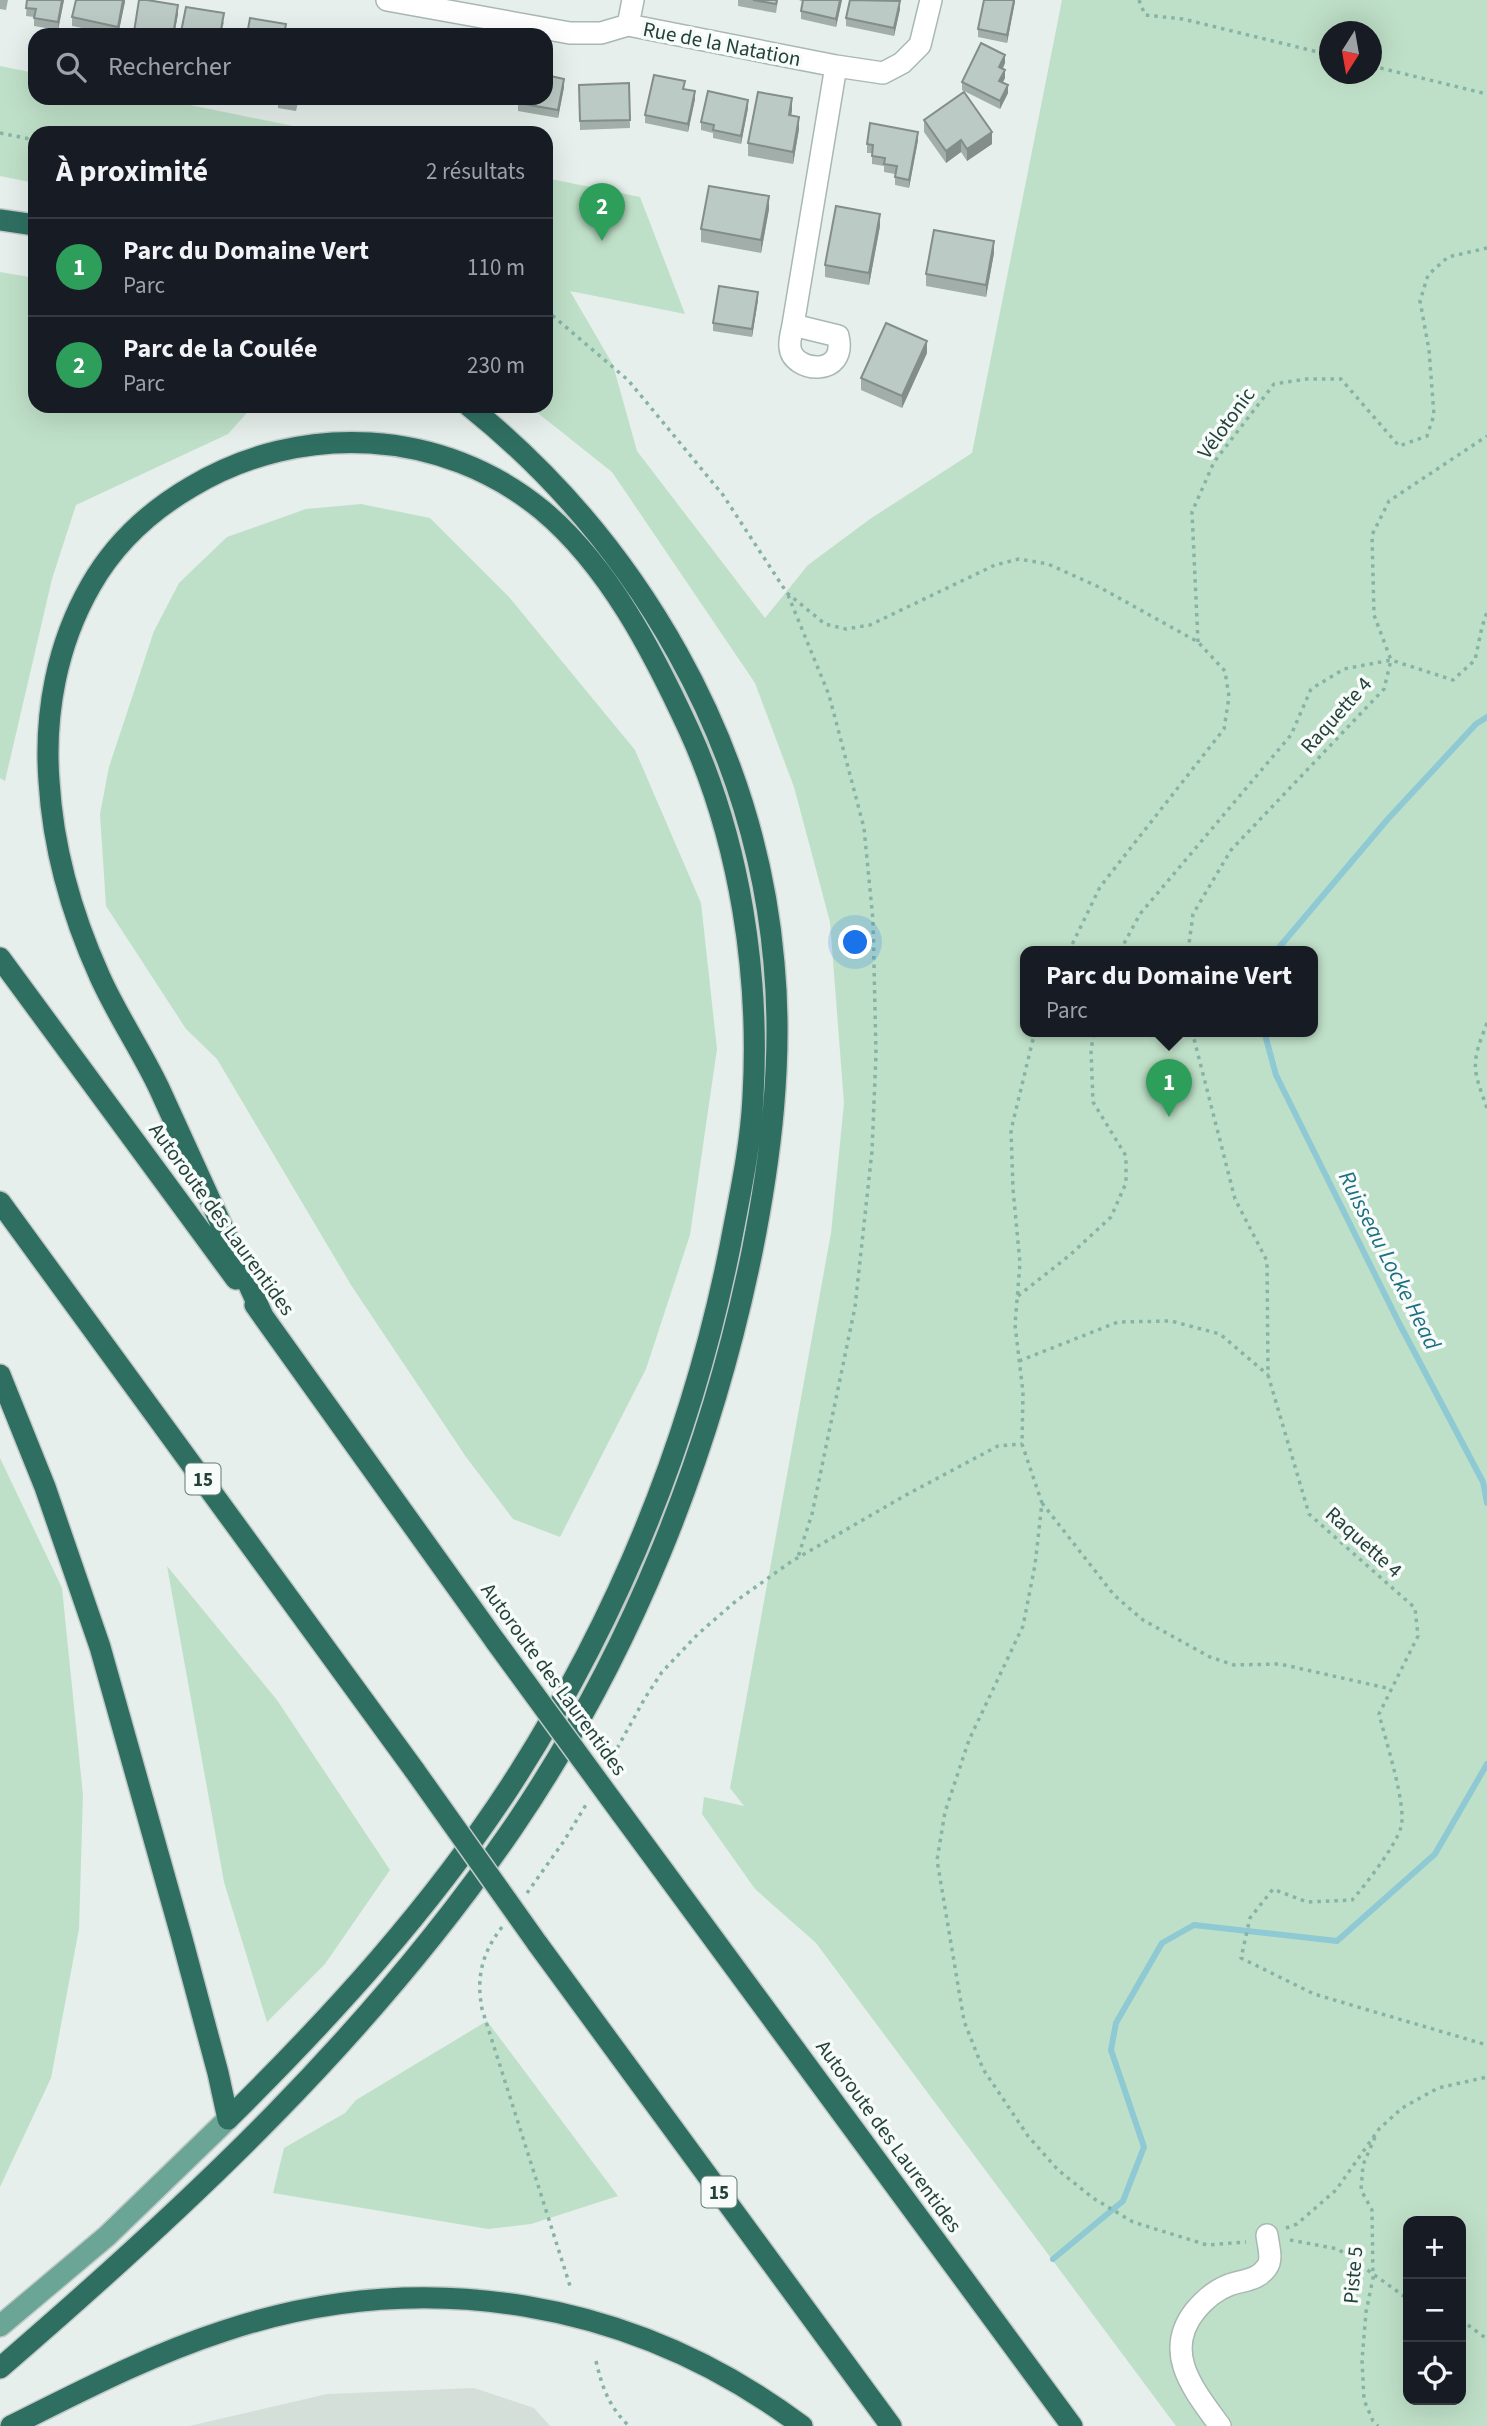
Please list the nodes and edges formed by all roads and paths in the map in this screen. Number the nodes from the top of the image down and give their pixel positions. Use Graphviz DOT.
graph roads {
  1 [pos="387,0"];
  2 [pos="633,0"];
  3 [pos="931,0"];
  4 [pos="1139,0"];
  5 [pos="628,25"];
  6 [pos="542,28"];
  7 [pos="553,30"];
  8 [pos="1319,53"];
  9 [pos="836,66"];
  10 [pos="1382,69"];
  11 [pos="1487,94"];
  12 [pos="0,133"];
  13 [pos="28,139"];
  14 [pos="0,220"];
  15 [pos="28,224"];
  16 [pos="1487,248"];
  17 [pos="553,316"];
  18 [pos="793,324"];
  19 [pos="477,413"];
  20 [pos="1487,436"];
  21 [pos="787,593"];
  22 [pos="1487,612"];
  23 [pos="1198,642"];
  24 [pos="1391,660"];
  25 [pos="1071,946"];
  26 [pos="1123,946"];
  27 [pos="1189,946"];
  28 [pos="0,958"];
  29 [pos="1487,1023"];
  30 [pos="1034,1037"];
  31 [pos="1093,1037"];
  32 [pos="1194,1037"];
  33 [pos="1487,1108"];
  34 [pos="0,1202"];
  35 [pos="1017,1296"];
  36 [pos="263,1315"];
  37 [pos="1019,1362"];
  38 [pos="0,1375"];
  39 [pos="1268,1375"];
  40 [pos="1021,1444"];
  41 [pos="1042,1503"];
  42 [pos="798,1557"];
  43 [pos="1391,1689"];
  44 [pos="608,1764"];
  45 [pos="590,1797"];
  46 [pos="526,1895"];
  47 [pos="502,1927"];
  48 [pos="1487,2045"];
  49 [pos="1487,2077"];
  50 [pos="228,2119"];
  51 [pos="1379,2129"];
  52 [pos="1267,2235"];
  53 [pos="1373,2274"];
  54 [pos="571,2288"];
  55 [pos="1403,2295"];
  56 [pos="1466,2324"];
  57 [pos="0,2326"];
  58 [pos="1487,2339"];
  59 [pos="596,2361"];
  60 [pos="0,2368"];
  61 [pos="11,2426"];
  62 [pos="629,2426"];
  63 [pos="802,2426"];
  64 [pos="891,2426"];
  65 [pos="1072,2426"];
  66 [pos="1220,2426"];
  67 [pos="1378,2426"];
  1 -- 6 [label="street, Rue de la Natation"];
  2 -- 5 [label="street"];
  3 -- 9 [label="street, Rue de la Natation"];
  4 -- 8 [label="path"];
  5 -- 7 [label="street, Rue de la Natation"];
  5 -- 9 [label="street, Rue de la Natation"];
  9 -- 18 [label="street"];
  10 -- 11 [label="path"];
  12 -- 13 [label="path"];
  14 -- 15 [label="highway"];
  16 -- 23 [label="path, Vélotonic"];
  17 -- 21 [label="path"];
  19 -- 60 [label="highway"];
  20 -- 24 [label="path, Raquette 4"];
  21 -- 23 [label="path"];
  21 -- 42 [label="path"];
  22 -- 24 [label="path"];
  23 -- 25 [label="path"];
  24 -- 26 [label="path"];
  24 -- 27 [label="path, Raquette 4"];
  28 -- 36 [label="highway, Autoroute des Laurentides"];
  29 -- 33 [label="path"];
  30 -- 35 [label="path"];
  31 -- 35 [label="path"];
  32 -- 39 [label="path, Raquette 4"];
  34 -- 64 [label="highway, 15, bridge"];
  35 -- 37 [label="path"];
  36 -- 50 [label="highway"];
  36 -- 65 [label="highway, Autoroute des Laurentides, bridge"];
  37 -- 39 [label="path"];
  37 -- 40 [label="path"];
  38 -- 50 [label="highway"];
  39 -- 43 [label="path, Raquette 4"];
  40 -- 41 [label="path"];
  40 -- 42 [label="path"];
  41 -- 43 [label="path"];
  41 -- 52 [label="path"];
  42 -- 44 [label="path"];
  43 -- 48 [label="path, Raquette 4"];
  45 -- 46 [label="path"];
  47 -- 54 [label="path"];
  49 -- 51 [label="path"];
  50 -- 57 [label="main road"];
  51 -- 52 [label="path"];
  51 -- 53 [label="path, Piste 5"];
  52 -- 53 [label="path"];
  52 -- 66 [label="street"];
  53 -- 55 [label="path"];
  53 -- 67 [label="path, Piste 5"];
  56 -- 58 [label="path"];
  59 -- 62 [label="path"];
  61 -- 63 [label="highway"];
}
